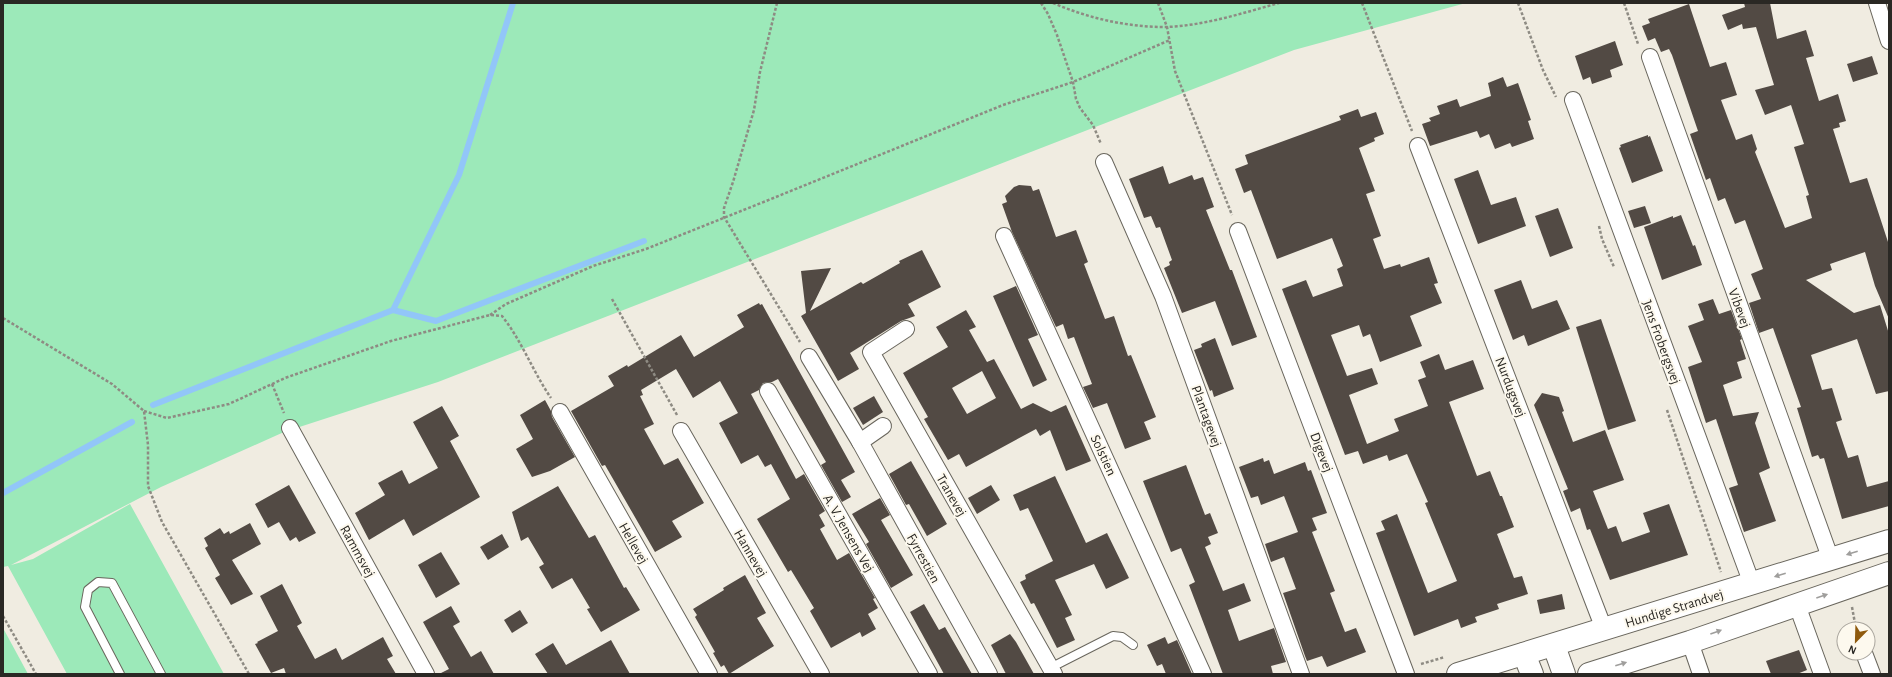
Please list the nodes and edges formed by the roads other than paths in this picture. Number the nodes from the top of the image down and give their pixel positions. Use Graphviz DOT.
graph roads {
  1 [pos="1877,3"];
  2 [pos="1889,41"];
  3 [pos="1650,57"];
  4 [pos="1572,100"];
  5 [pos="1418,146"];
  6 [pos="1104,162"];
  7 [pos="1238,231"];
  8 [pos="1004,236"];
  9 [pos="906,329"];
  10 [pos="809,357"];
  11 [pos="768,391"];
  12 [pos="560,412"];
  13 [pos="883,426"];
  14 [pos="290,428"];
  15 [pos="681,431"];
  16 [pos="860,442"];
  17 [pos="1889,541"];
  18 [pos="1831,560"];
  19 [pos="1889,573"];
  20 [pos="1752,584"];
  21 [pos="1797,605"];
  22 [pos="1604,629"];
  23 [pos="1690,642"];
  24 [pos="1133,645"];
  25 [pos="1554,646"];
  26 [pos="1867,661"];
  27 [pos="1528,664"];
  28 [pos="1052,671"];
  29 [pos="120,674"];
  30 [pos="161,674"];
  31 [pos="426,674"];
  32 [pos="709,674"];
  33 [pos="822,674"];
  34 [pos="930,674"];
  35 [pos="989,674"];
  36 [pos="1203,674"];
  37 [pos="1302,674"];
  38 [pos="1406,674"];
  39 [pos="1458,674"];
  40 [pos="1564,674"];
  41 [pos="1589,674"];
  42 [pos="1701,674"];
  43 [pos="1822,674"];
  44 [pos="1872,674"];
  1 -- 2 [label="street"];
  3 -- 18 [label="street, Vibevej"];
  4 -- 20 [label="street, Jens Frobergsvej"];
  5 -- 22 [label="street, Nurdugsvej"];
  6 -- 37 [label="street, Plantagevej"];
  7 -- 38 [label="street, Digevej"];
  8 -- 36 [label="street, Solstien"];
  9 -- 28 [label="street, Tranevej"];
  10 -- 16 [label="street, Fyrrestien"];
  11 -- 34 [label="street, A. V. Jensens Vej"];
  12 -- 32 [label="street, Hellevej"];
  13 -- 16 [label="street"];
  14 -- 31 [label="street, Rammsvej"];
  15 -- 33 [label="street, Hannevej"];
  16 -- 35 [label="street, Fyrrestien"];
  17 -- 18 [label="main road, Hundige Strandvej, one-way"];
  18 -- 20 [label="main road, Hundige Strandvej, one-way"];
  21 -- 19 [label="main road, one-way"];
  20 -- 22 [label="main road, Hundige Strandvej"];
  23 -- 21 [label="main road, one-way"];
  21 -- 43 [label="street"];
  22 -- 25 [label="main road, Hundige Strandvej"];
  41 -- 23 [label="main road, one-way"];
  23 -- 42 [label="street"];
  24 -- 28 [label="lane"];
  25 -- 27 [label="main road, Hundige Strandvej"];
  25 -- 40 [label="main road"];
  26 -- 44 [label="street"];
  27 -- 39 [label="main road, Hundige Strandvej"];
  29 -- 30 [label="lane"];
}
